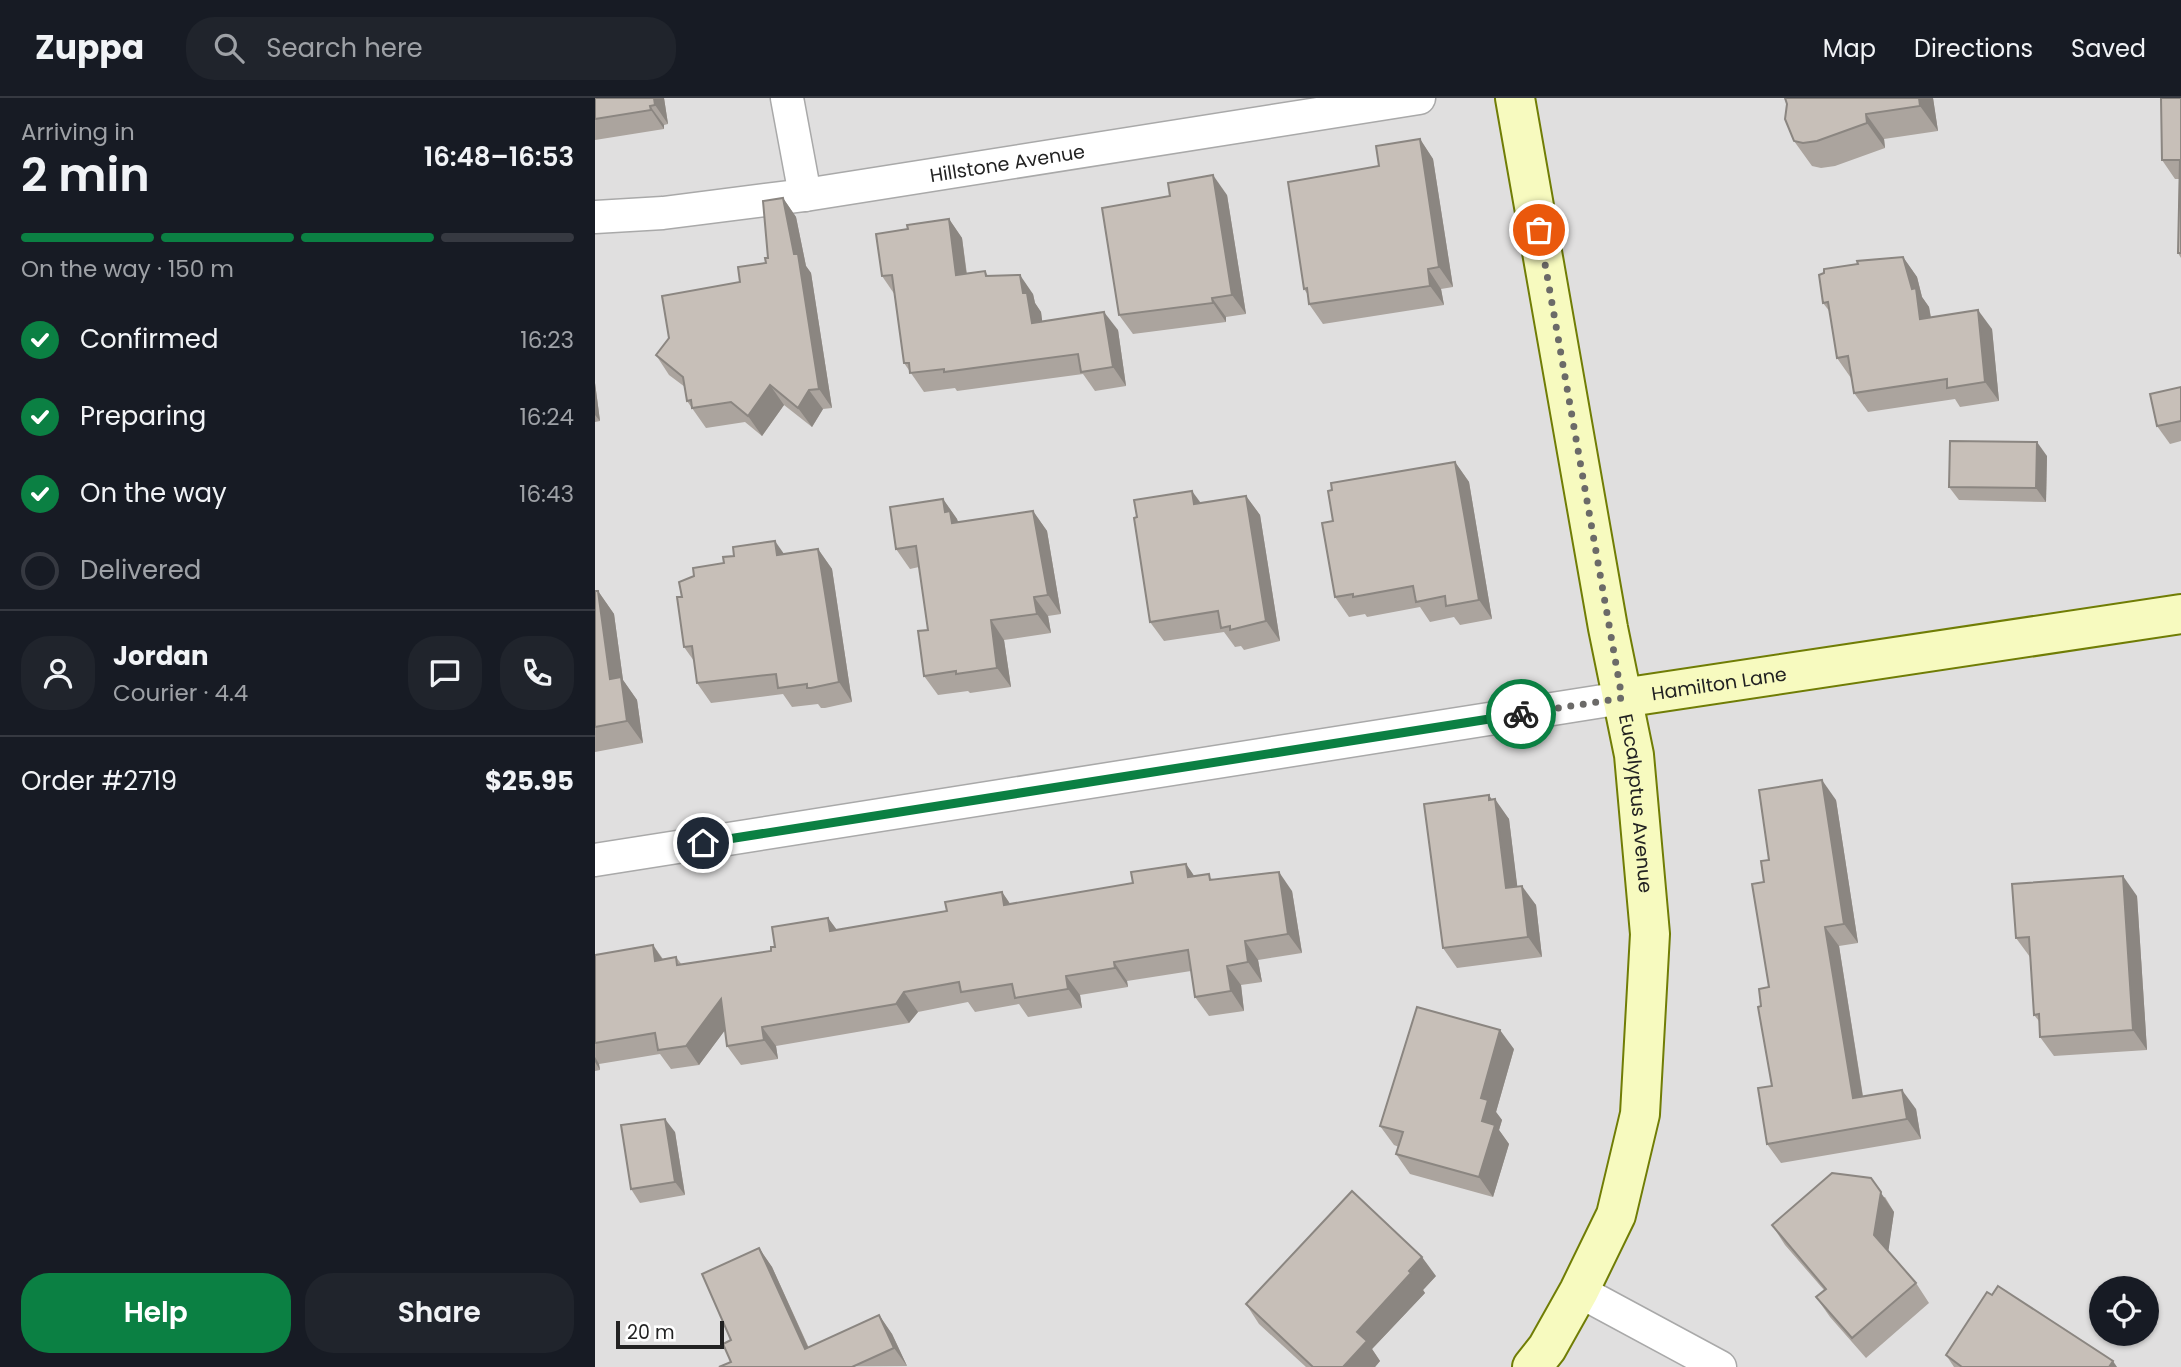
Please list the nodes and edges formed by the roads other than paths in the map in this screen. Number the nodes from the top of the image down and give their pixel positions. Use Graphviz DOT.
graph roads {
  1 [pos="787,98"];
  2 [pos="1419,98"];
  3 [pos="1515,98"];
  4 [pos="805,195"];
  5 [pos="595,218"];
  6 [pos="2181,614"];
  7 [pos="1622,698"];
  8 [pos="595,860"];
  9 [pos="1579,1291"];
  10 [pos="1532,1367"];
  11 [pos="1720,1367"];
  1 -- 4 [label="street"];
  2 -- 4 [label="street, Hillstone Avenue"];
  3 -- 7 [label="street, Eucalyptus Avenue"];
  4 -- 5 [label="street, Hillstone Avenue"];
  6 -- 7 [label="street, Hamilton Lane"];
  7 -- 8 [label="street, Hamilton Lane"];
  7 -- 9 [label="street, Eucalyptus Avenue"];
  9 -- 10 [label="street, Eucalyptus Avenue"];
  9 -- 11 [label="street"];
}
